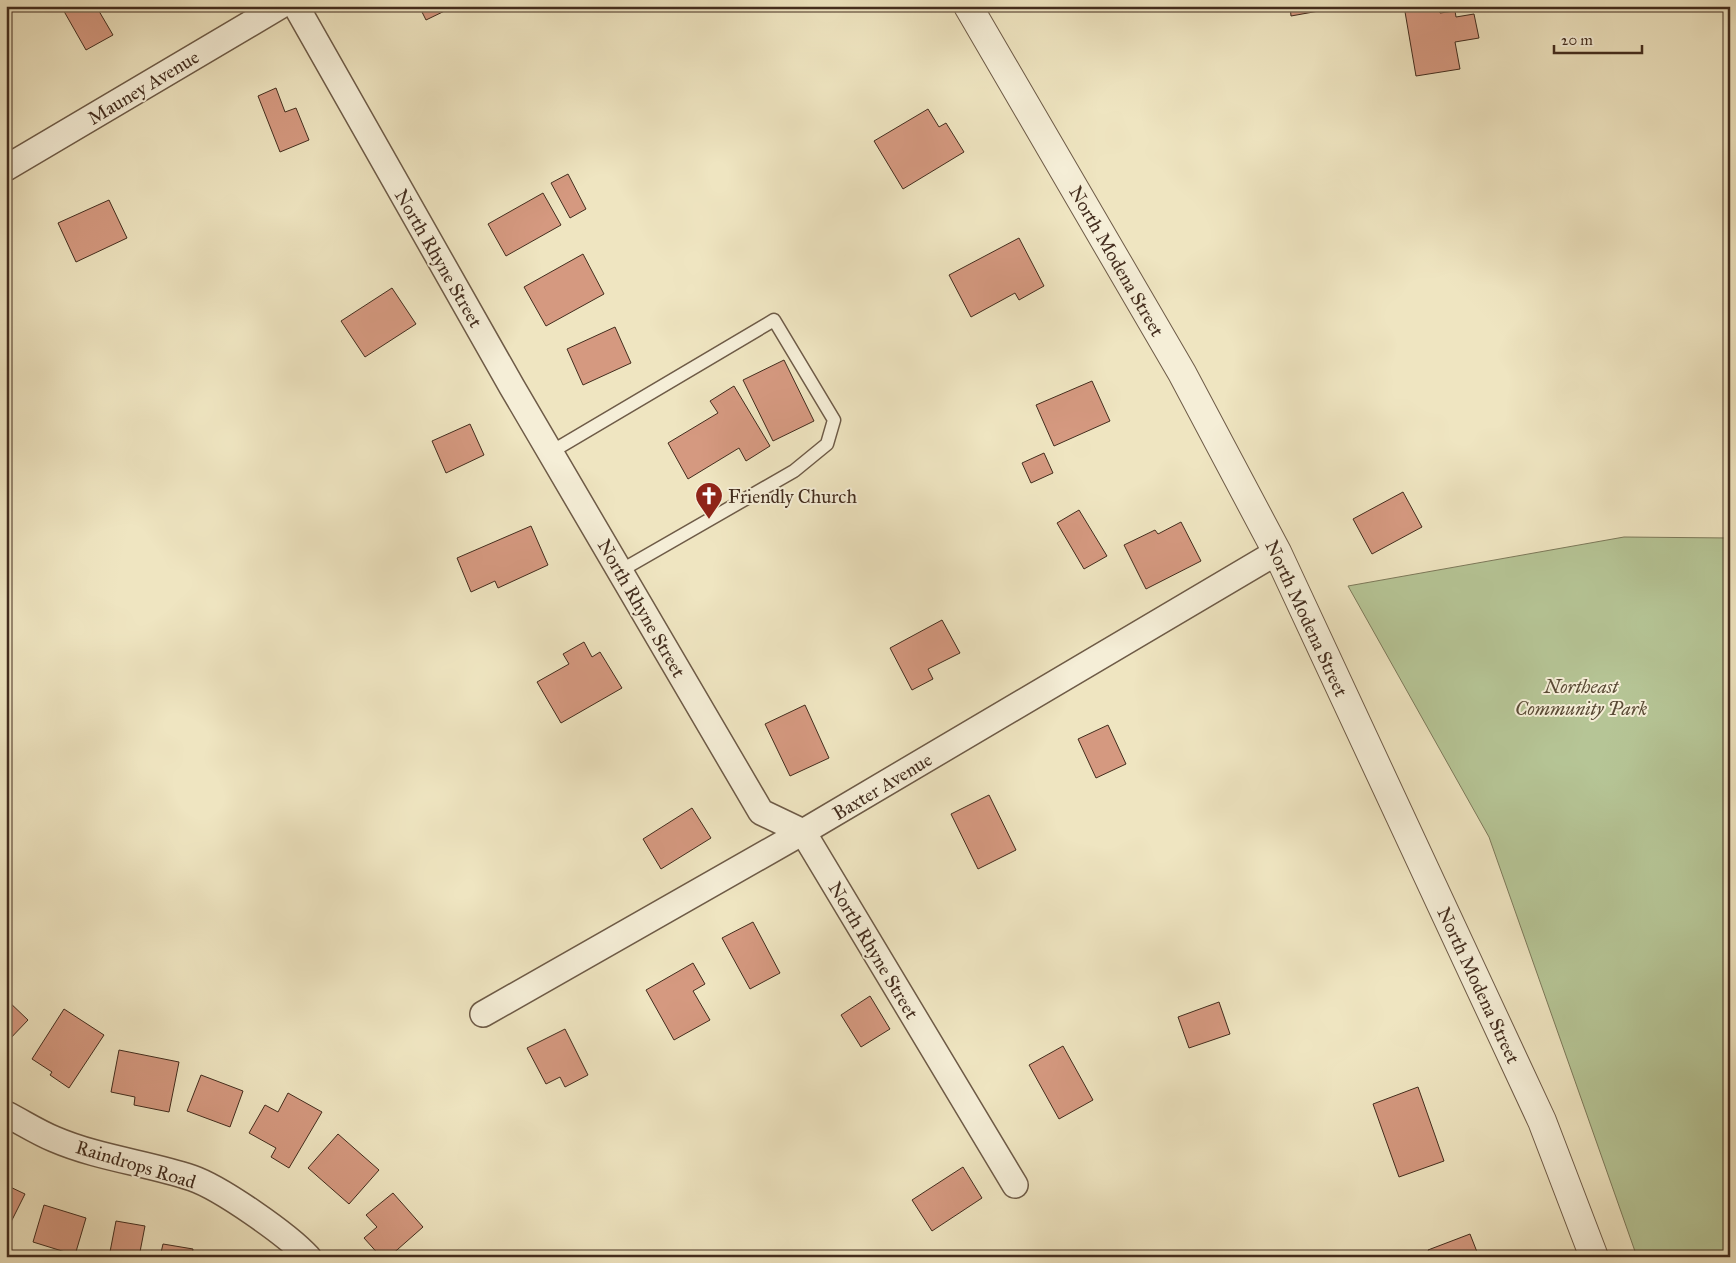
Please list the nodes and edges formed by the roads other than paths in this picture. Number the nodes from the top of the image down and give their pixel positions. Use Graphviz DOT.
graph roads {
  1 [pos="280,6"];
  2 [pos="296,6"];
  3 [pos="968,6"];
  4 [pos="6,168"];
  5 [pos="551,452"];
  6 [pos="1277,552"];
  7 [pos="620,571"];
  8 [pos="803,832"];
  9 [pos="483,1014"];
  10 [pos="6,1114"];
  11 [pos="1015,1186"];
  12 [pos="308,1257"];
  13 [pos="1594,1257"];
  1 -- 4 [label="street, Mauney Avenue"];
  2 -- 5 [label="street, North Rhyne Street"];
  3 -- 6 [label="street, North Modena Street"];
  5 -- 7 [label="street, North Rhyne Street"];
  5 -- 7 [label="lane"];
  6 -- 8 [label="street, Baxter Avenue"];
  6 -- 13 [label="street, North Modena Street"];
  7 -- 8 [label="street, North Rhyne Street"];
  8 -- 9 [label="street, Baxter Avenue"];
  8 -- 11 [label="street, North Rhyne Street"];
  10 -- 12 [label="street, Raindrops Road"];
}
